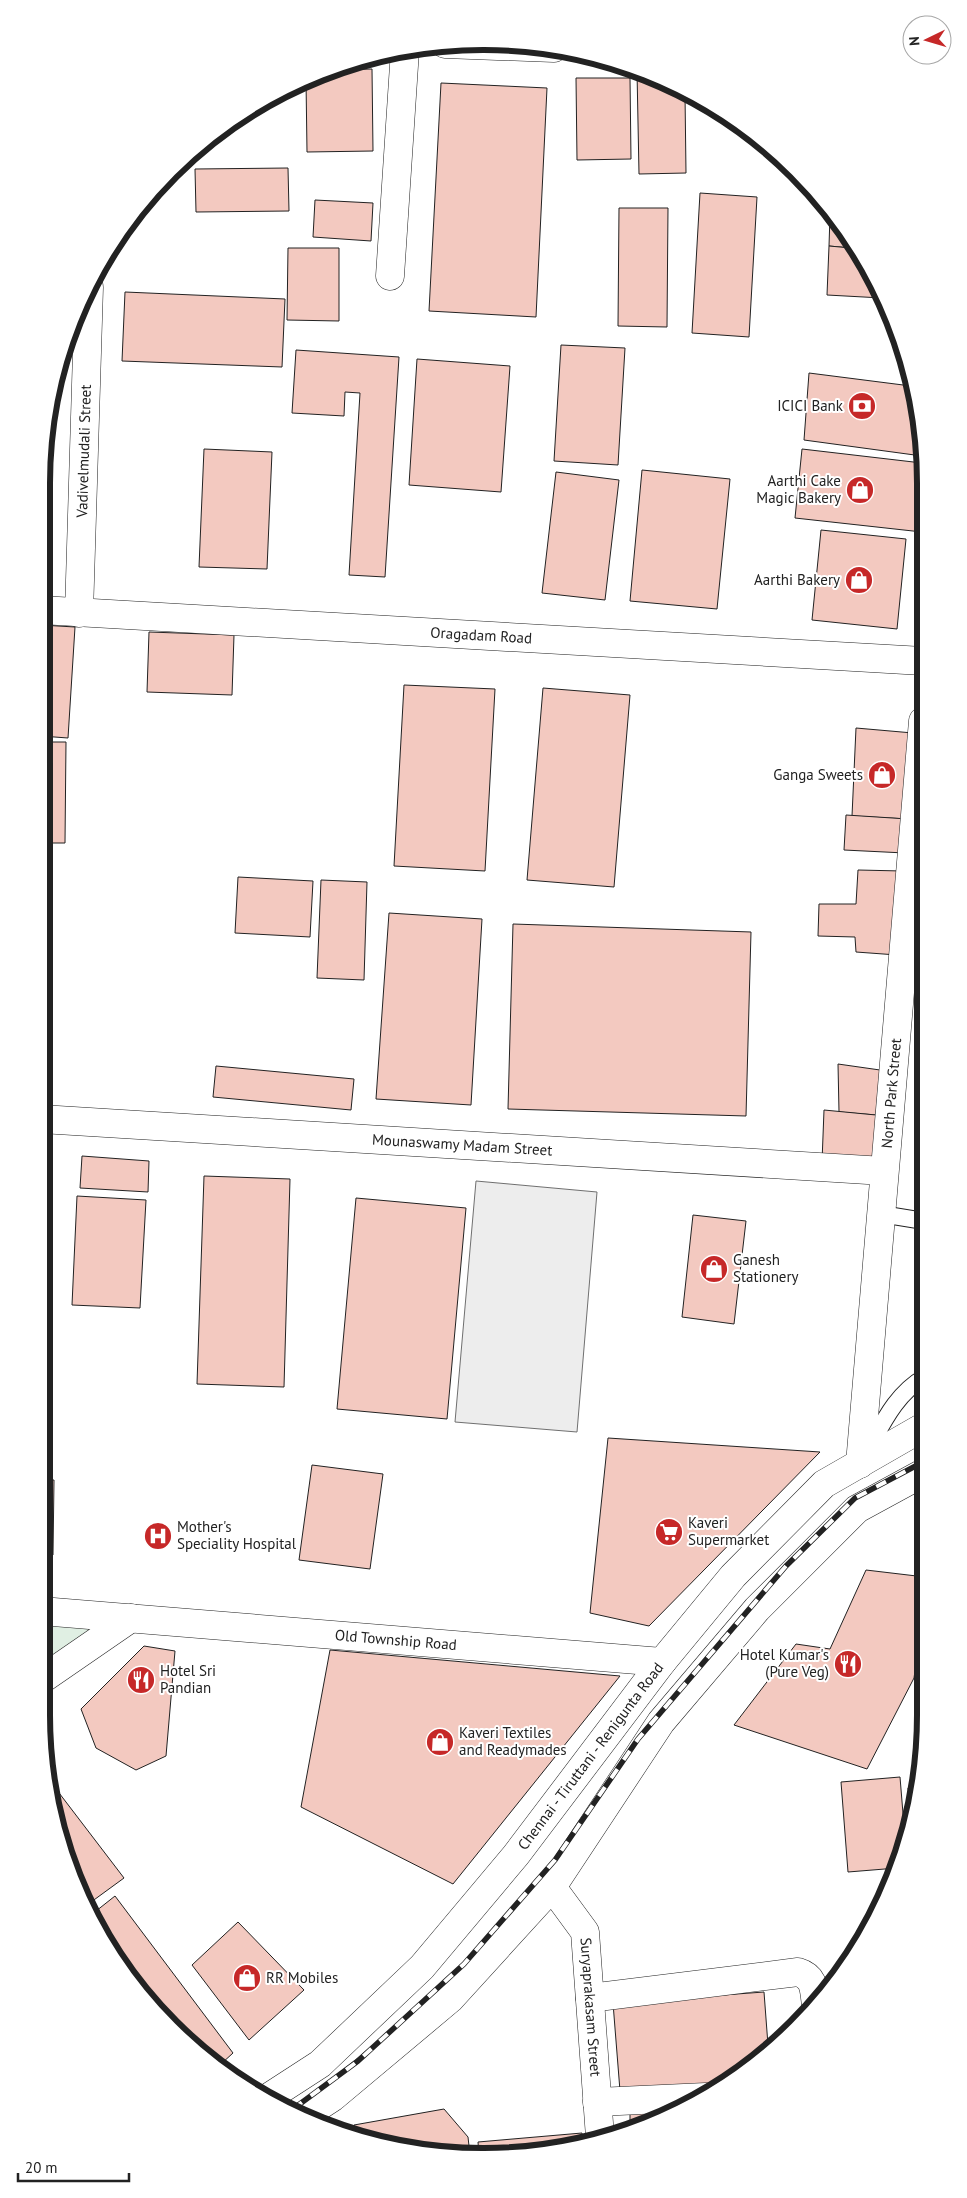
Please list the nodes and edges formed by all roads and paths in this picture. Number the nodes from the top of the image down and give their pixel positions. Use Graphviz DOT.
graph roads {
  1 [pos="405,57"];
  2 [pos="390,276"];
  3 [pos="88,306"];
  4 [pos="50,611"];
  5 [pos="78,613"];
  6 [pos="917,661"];
  7 [pos="917,790"];
  8 [pos="50,1120"];
  9 [pos="884,1171"];
  10 [pos="880,1214"];
  11 [pos="917,1220"];
  12 [pos="917,1382"];
  13 [pos="917,1431"];
  14 [pos="860,1464"];
  15 [pos="917,1476"];
  16 [pos="50,1612"];
  17 [pos="130,1618"];
  18 [pos="662,1662"];
  19 [pos="50,1674"];
  20 [pos="552,1887"];
  21 [pos="815,1993"];
  22 [pos="590,1998"];
  23 [pos="274,2094"];
  24 [pos="685,2098"];
  25 [pos="597,2102"];
  26 [pos="311,2112"];
  27 [pos="600,2132"];
  1 -- 2 [label="main road"];
  3 -- 5 [label="main road, Vadivelmudali Street"];
  4 -- 5 [label="main road, Oragadam Road"];
  5 -- 6 [label="main road, Oragadam Road"];
  7 -- 9 [label="main road, North Park Street"];
  8 -- 9 [label="main road, Mounaswamy Madam Street"];
  9 -- 10 [label="main road, North Park Street"];
  10 -- 11 [label="lane"];
  10 -- 14 [label="main road, North Park Street"];
  12 -- 14 [label="lane"];
  13 -- 14 [label="main road, Chennai - Tiruttani - Renigunta Road"];
  14 -- 18 [label="main road, Chennai - Tiruttani - Renigunta Road"];
  15 -- 20 [label="main road"];
  16 -- 17 [label="main road, Old Township Road"];
  17 -- 18 [label="main road, Old Township Road"];
  17 -- 19 [label="main road"];
  18 -- 23 [label="main road, Chennai - Tiruttani - Renigunta Road"];
  20 -- 22 [label="main road, Suryaprakasam Street"];
  20 -- 26 [label="main road"];
  21 -- 22 [label="main road"];
  22 -- 25 [label="main road, Suryaprakasam Street"];
  24 -- 25 [label="main road"];
  25 -- 27 [label="main road, Suryaprakasam Street"];
}
